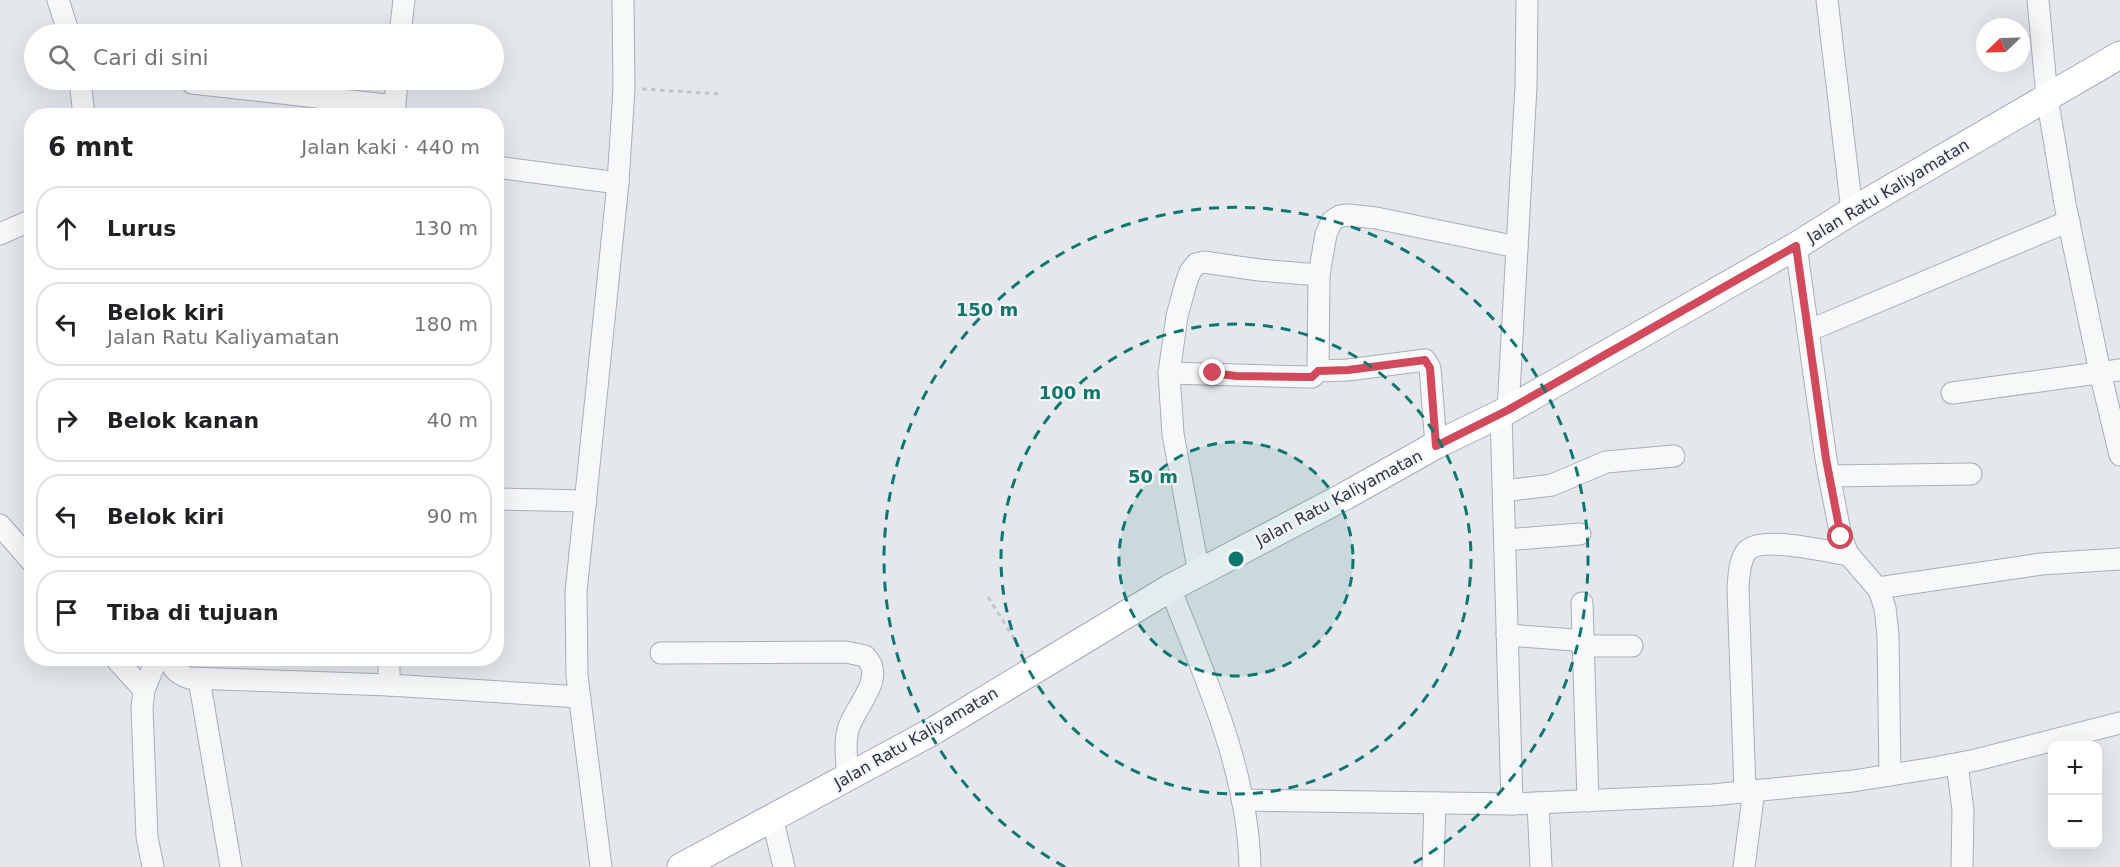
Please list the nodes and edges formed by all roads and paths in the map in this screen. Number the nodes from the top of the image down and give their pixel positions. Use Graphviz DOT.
graph roads {
  1 [pos="58,0"];
  2 [pos="404,0"];
  3 [pos="623,0"];
  4 [pos="1527,0"];
  5 [pos="1827,0"];
  6 [pos="2038,0"];
  7 [pos="66,24"];
  8 [pos="401,24"];
  9 [pos="2120,55"];
  10 [pos="624,88"];
  11 [pos="81,90"];
  12 [pos="243,90"];
  13 [pos="396,90"];
  14 [pos="721,94"];
  15 [pos="2047,97"];
  16 [pos="83,108"];
  17 [pos="373,108"];
  18 [pos="395,108"];
  19 [pos="504,168"];
  20 [pos="618,183"];
  21 [pos="1852,211"];
  22 [pos="2069,221"];
  23 [pos="24,224"];
  24 [pos="0,234"];
  25 [pos="1796,246"];
  26 [pos="1517,247"];
  27 [pos="1318,275"];
  28 [pos="1808,331"];
  29 [pos="1318,371"];
  30 [pos="2110,371"];
  31 [pos="1169,372"];
  32 [pos="1952,393"];
  33 [pos="1505,412"];
  34 [pos="1436,446"];
  35 [pos="2120,455"];
  36 [pos="1674,456"];
  37 [pos="1971,474"];
  38 [pos="1829,476"];
  39 [pos="1503,491"];
  40 [pos="504,499"];
  41 [pos="586,501"];
  42 [pos="0,525"];
  43 [pos="1580,534"];
  44 [pos="1505,540"];
  45 [pos="24,544"];
  46 [pos="1849,555"];
  47 [pos="2120,559"];
  48 [pos="1199,573"];
  49 [pos="1170,588"];
  50 [pos="1878,588"];
  51 [pos="988,597"];
  52 [pos="1582,603"];
  53 [pos="1508,635"];
  54 [pos="1583,646"];
  55 [pos="1632,646"];
  56 [pos="661,653"];
  57 [pos="122,666"];
  58 [pos="154,666"];
  59 [pos="172,666"];
  60 [pos="389,666"];
  61 [pos="1034,669"];
  62 [pos="199,679"];
  63 [pos="389,685"];
  64 [pos="144,690"];
  65 [pos="580,697"];
  66 [pos="2120,723"];
  67 [pos="1957,764"];
  68 [pos="1890,775"];
  69 [pos="848,778"];
  70 [pos="1749,791"];
  71 [pos="1242,800"];
  72 [pos="1588,801"];
  73 [pos="1435,803"];
  74 [pos="1538,803"];
  75 [pos="1512,804"];
  76 [pos="772,817"];
  77 [pos="153,867"];
  78 [pos="231,867"];
  79 [pos="601,867"];
  80 [pos="681,867"];
  81 [pos="784,867"];
  82 [pos="1250,867"];
  83 [pos="1433,867"];
  84 [pos="1541,867"];
  85 [pos="1744,867"];
  86 [pos="1962,867"];
  1 -- 7 [label="street"];
  2 -- 8 [label="street"];
  3 -- 10 [label="street"];
  4 -- 26 [label="street"];
  5 -- 21 [label="street"];
  6 -- 15 [label="street"];
  9 -- 15 [label="main road, Jalan Ratu Kaliyamatan"];
  10 -- 14 [label="path"];
  10 -- 20 [label="street"];
  11 -- 16 [label="street"];
  12 -- 17 [label="street"];
  13 -- 18 [label="street"];
  15 -- 21 [label="main road, Jalan Ratu Kaliyamatan"];
  15 -- 22 [label="street"];
  19 -- 20 [label="street"];
  20 -- 41 [label="street"];
  21 -- 25 [label="main road, Jalan Ratu Kaliyamatan"];
  22 -- 28 [label="street"];
  22 -- 30 [label="street"];
  23 -- 24 [label="street"];
  25 -- 28 [label="street"];
  25 -- 33 [label="main road, Jalan Ratu Kaliyamatan"];
  26 -- 27 [label="street"];
  26 -- 33 [label="street"];
  27 -- 29 [label="street"];
  27 -- 31 [label="street"];
  28 -- 38 [label="street"];
  29 -- 31 [label="street"];
  29 -- 34 [label="street"];
  30 -- 32 [label="street"];
  30 -- 35 [label="street"];
  31 -- 48 [label="street"];
  33 -- 34 [label="main road, Jalan Ratu Kaliyamatan"];
  33 -- 39 [label="street"];
  34 -- 48 [label="main road, Jalan Ratu Kaliyamatan"];
  36 -- 39 [label="street"];
  37 -- 38 [label="street"];
  38 -- 46 [label="street"];
  39 -- 44 [label="street"];
  40 -- 41 [label="street"];
  41 -- 65 [label="street"];
  42 -- 45 [label="street"];
  43 -- 44 [label="street"];
  44 -- 53 [label="street"];
  46 -- 50 [label="street"];
  46 -- 70 [label="street"];
  47 -- 50 [label="street"];
  48 -- 49 [label="main road, Jalan Ratu Kaliyamatan"];
  49 -- 61 [label="main road, Jalan Ratu Kaliyamatan"];
  49 -- 71 [label="street"];
  50 -- 68 [label="street"];
  51 -- 61 [label="path"];
  52 -- 54 [label="street"];
  53 -- 54 [label="street"];
  53 -- 75 [label="street"];
  54 -- 55 [label="street"];
  54 -- 72 [label="street"];
  56 -- 69 [label="street"];
  57 -- 64 [label="street"];
  58 -- 64 [label="street"];
  59 -- 62 [label="street"];
  60 -- 63 [label="street"];
  61 -- 69 [label="main road, Jalan Ratu Kaliyamatan"];
  62 -- 63 [label="street"];
  62 -- 78 [label="street"];
  63 -- 65 [label="street"];
  64 -- 77 [label="street"];
  65 -- 79 [label="street"];
  66 -- 67 [label="street"];
  67 -- 68 [label="street"];
  67 -- 86 [label="street"];
  68 -- 70 [label="street"];
  69 -- 76 [label="main road, Jalan Ratu Kaliyamatan"];
  70 -- 72 [label="street"];
  70 -- 85 [label="street"];
  71 -- 73 [label="street"];
  71 -- 82 [label="street"];
  72 -- 74 [label="street"];
  73 -- 75 [label="street"];
  73 -- 83 [label="street"];
  74 -- 75 [label="street"];
  74 -- 84 [label="street"];
  76 -- 80 [label="main road, Jalan Ratu Kaliyamatan"];
  76 -- 81 [label="street"];
}
